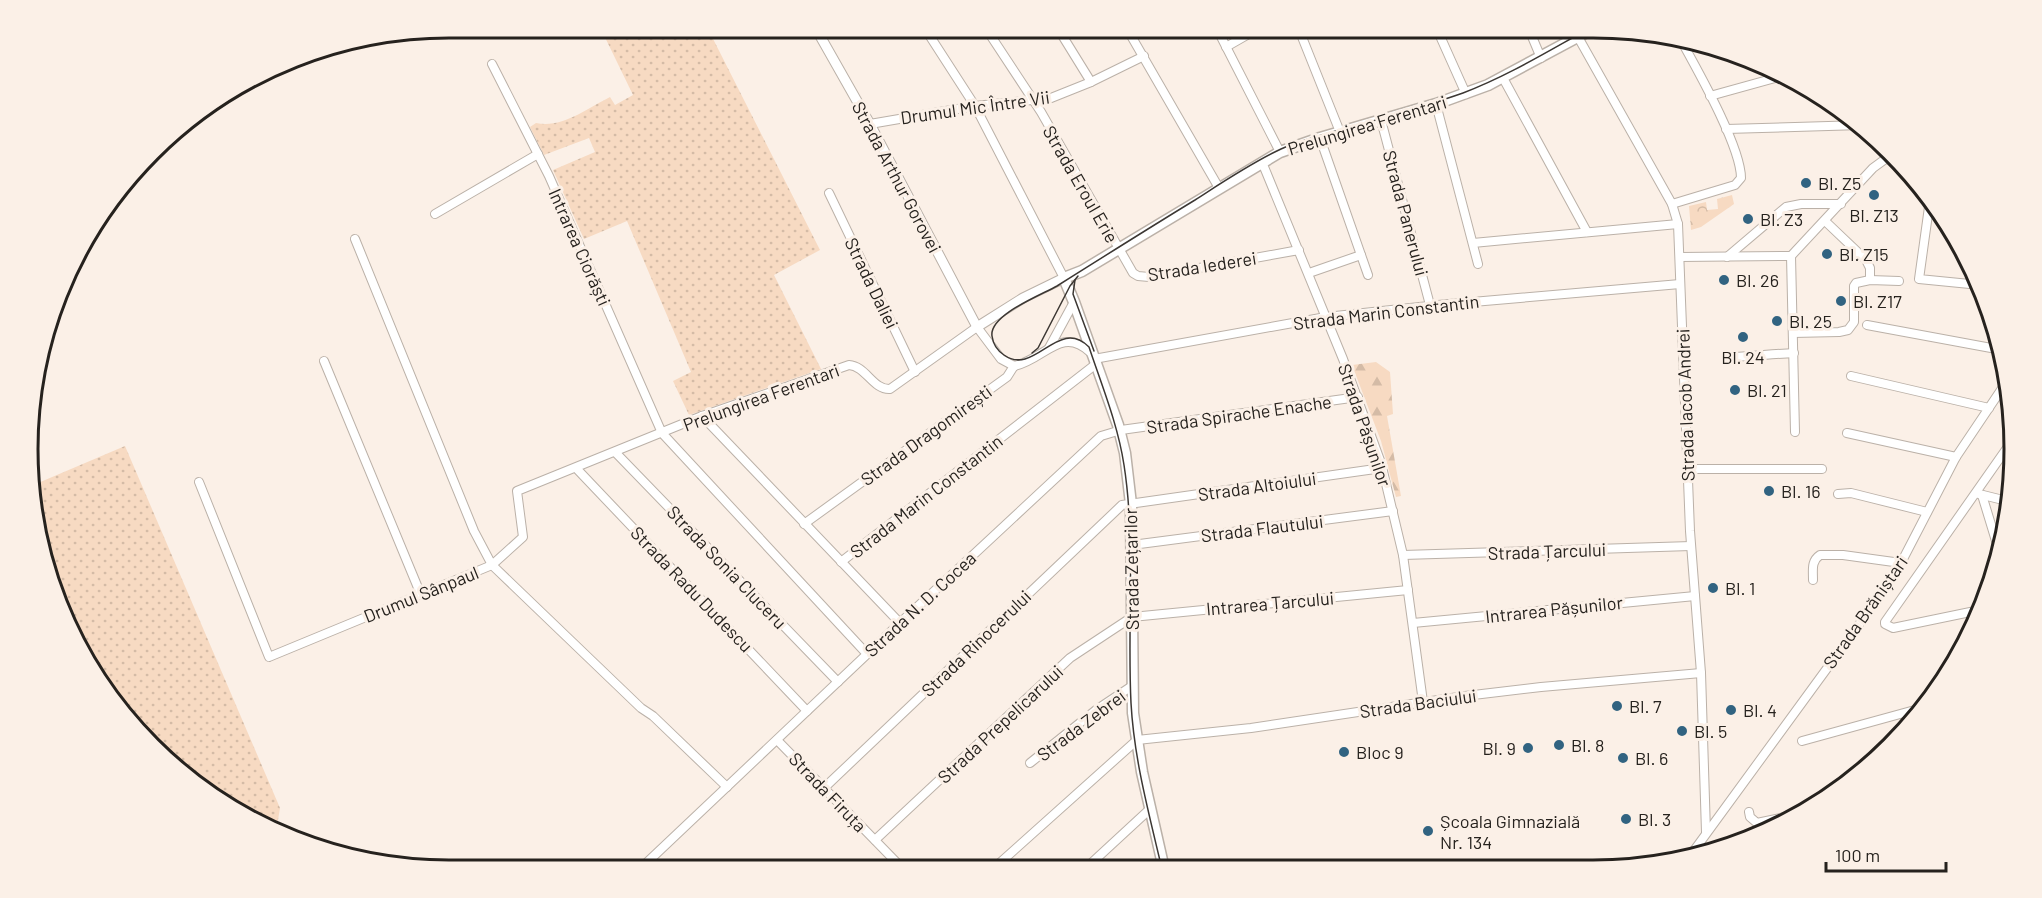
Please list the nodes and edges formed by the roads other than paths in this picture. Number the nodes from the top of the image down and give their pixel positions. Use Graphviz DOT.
graph roads {
  1 [pos="821,38"];
  2 [pos="931,38"];
  3 [pos="992,38"];
  4 [pos="1064,38"];
  5 [pos="1133,38"];
  6 [pos="1222,38"];
  7 [pos="1242,38"];
  8 [pos="1302,38"];
  9 [pos="1441,38"];
  10 [pos="1533,38"];
  11 [pos="1576,38"];
  12 [pos="1579,38"];
  13 [pos="1226,47"];
  14 [pos="1686,48"];
  15 [pos="1144,56"];
  16 [pos="1541,58"];
  17 [pos="492,64"];
  18 [pos="1503,78"];
  19 [pos="1772,79"];
  20 [pos="1091,82"];
  21 [pos="1466,94"];
  22 [pos="1710,96"];
  23 [pos="1033,100"];
  24 [pos="1436,104"];
  25 [pos="975,106"];
  26 [pos="1381,120"];
  27 [pos="870,124"];
  28 [pos="1847,125"];
  29 [pos="1726,129"];
  30 [pos="1340,132"];
  31 [pos="1320,138"];
  32 [pos="1280,152"];
  33 [pos="538,154"];
  34 [pos="1885,159"];
  35 [pos="1262,162"];
  36 [pos="1219,188"];
  37 [pos="829,193"];
  38 [pos="1672,204"];
  39 [pos="1841,204"];
  40 [pos="1928,211"];
  41 [pos="435,214"];
  42 [pos="1825,221"];
  43 [pos="1678,224"];
  44 [pos="1587,232"];
  45 [pos="355,239"];
  46 [pos="1473,243"];
  47 [pos="1119,250"];
  48 [pos="1299,250"];
  49 [pos="1361,255"];
  50 [pos="1791,256"];
  51 [pos="1680,257"];
  52 [pos="1727,257"];
  53 [pos="1478,264"];
  54 [pos="1082,271"];
  55 [pos="1308,273"];
  56 [pos="1368,275"];
  57 [pos="1064,278"];
  58 [pos="1870,280"];
  59 [pos="1899,281"];
  60 [pos="1680,284"];
  61 [pos="1969,284"];
  62 [pos="1074,302"];
  63 [pos="1430,305"];
  64 [pos="1326,317"];
  65 [pos="1867,325"];
  66 [pos="977,327"];
  67 [pos="1793,333"];
  68 [pos="1992,348"];
  69 [pos="1048,349"];
  70 [pos="1794,353"];
  71 [pos="1733,357"];
  72 [pos="1095,359"];
  73 [pos="324,361"];
  74 [pos="1014,366"];
  75 [pos="915,372"];
  76 [pos="1851,376"];
  77 [pos="2000,391"];
  78 [pos="1358,397"];
  79 [pos="1989,408"];
  80 [pos="702,417"];
  81 [pos="1119,430"];
  82 [pos="1795,432"];
  83 [pos="663,433"];
  84 [pos="1847,433"];
  85 [pos="616,453"];
  86 [pos="2004,454"];
  87 [pos="1956,457"];
  88 [pos="576,468"];
  89 [pos="1382,468"];
  90 [pos="1687,469"];
  91 [pos="1822,469"];
  92 [pos="198,482"];
  93 [pos="517,491"];
  94 [pos="1838,494"];
  95 [pos="1978,494"];
  96 [pos="2001,500"];
  97 [pos="1131,504"];
  98 [pos="1393,511"];
  99 [pos="1927,512"];
  100 [pos="804,524"];
  101 [pos="1994,539"];
  102 [pos="1132,545"];
  103 [pos="1691,546"];
  104 [pos="1403,555"];
  105 [pos="841,562"];
  106 [pos="1901,563"];
  107 [pos="492,565"];
  108 [pos="1813,580"];
  109 [pos="1408,591"];
  110 [pos="421,595"];
  111 [pos="1695,596"];
  112 [pos="1970,612"];
  113 [pos="1132,616"];
  114 [pos="1413,622"];
  115 [pos="900,623"];
  116 [pos="867,654"];
  117 [pos="1701,673"];
  118 [pos="838,682"];
  119 [pos="1132,686"];
  120 [pos="1423,702"];
  121 [pos="807,711"];
  122 [pos="1909,712"];
  123 [pos="777,740"];
  124 [pos="1137,740"];
  125 [pos="1802,741"];
  126 [pos="1030,763"];
  127 [pos="727,787"];
  128 [pos="825,788"];
  129 [pos="1150,808"];
  130 [pos="1749,812"];
  131 [pos="1770,820"];
  132 [pos="1706,832"];
  133 [pos="875,840"];
  134 [pos="1696,847"];
  135 [pos="650,860"];
  136 [pos="894,860"];
  137 [pos="1003,860"];
  138 [pos="1095,860"];
  139 [pos="1162,860"];
  1 -- 27 [label="street, Strada Arthur Gorovei"];
  2 -- 25 [label="street"];
  3 -- 23 [label="street, Strada Eroul Erie"];
  4 -- 20 [label="street"];
  5 -- 15 [label="street"];
  6 -- 13 [label="street"];
  7 -- 13 [label="street"];
  8 -- 30 [label="street"];
  9 -- 21 [label="street"];
  10 -- 16 [label="street"];
  11 -- 16 [label="main road, Prelungirea Ferentari"];
  12 -- 38 [label="street, Strada Iacob Andrei"];
  13 -- 32 [label="street"];
  14 -- 22 [label="street"];
  15 -- 20 [label="street, Drumul Mic Între Vii"];
  15 -- 36 [label="street"];
  16 -- 18 [label="main road, Prelungirea Ferentari"];
  17 -- 33 [label="street, Intrarea Ciorăști"];
  18 -- 21 [label="main road, Prelungirea Ferentari"];
  18 -- 44 [label="street"];
  19 -- 22 [label="street"];
  20 -- 23 [label="street, Drumul Mic Între Vii"];
  21 -- 24 [label="main road, Prelungirea Ferentari"];
  22 -- 29 [label="street"];
  23 -- 25 [label="street, Drumul Mic Între Vii"];
  23 -- 47 [label="street, Strada Eroul Erie"];
  24 -- 26 [label="main road, Prelungirea Ferentari"];
  24 -- 46 [label="street"];
  25 -- 27 [label="street, Drumul Mic Între Vii"];
  25 -- 57 [label="street"];
  26 -- 30 [label="main road, Prelungirea Ferentari"];
  26 -- 63 [label="street, Strada Panerului"];
  27 -- 66 [label="street, Strada Arthur Gorovei"];
  28 -- 29 [label="street"];
  29 -- 38 [label="street"];
  30 -- 31 [label="main road, Prelungirea Ferentari"];
  31 -- 32 [label="main road, Prelungirea Ferentari"];
  31 -- 49 [label="street"];
  32 -- 35 [label="main road, Prelungirea Ferentari"];
  33 -- 41 [label="street"];
  33 -- 83 [label="street, Intrarea Ciorăști"];
  34 -- 39 [label="street"];
  35 -- 36 [label="main road, Prelungirea Ferentari"];
  35 -- 48 [label="street, Strada Pășunilor"];
  36 -- 47 [label="main road, Prelungirea Ferentari"];
  37 -- 75 [label="street, Strada Daliei"];
  38 -- 43 [label="street, Strada Iacob Andrei"];
  39 -- 42 [label="street"];
  39 -- 52 [label="street"];
  40 -- 61 [label="street"];
  42 -- 50 [label="street"];
  42 -- 58 [label="street"];
  43 -- 44 [label="street"];
  43 -- 51 [label="street, Strada Iacob Andrei"];
  44 -- 46 [label="street"];
  45 -- 107 [label="street"];
  46 -- 53 [label="street"];
  47 -- 48 [label="street, Strada Iederei"];
  47 -- 54 [label="main road, Prelungirea Ferentari"];
  48 -- 55 [label="street, Strada Pășunilor"];
  49 -- 55 [label="street"];
  49 -- 56 [label="street"];
  50 -- 52 [label="street"];
  50 -- 67 [label="street"];
  51 -- 52 [label="street"];
  51 -- 60 [label="street, Strada Iacob Andrei"];
  54 -- 57 [label="main road, Prelungirea Ferentari"];
  54 -- 62 [label="main road"];
  55 -- 64 [label="street, Strada Pășunilor"];
  57 -- 62 [label="main road, Strada Zețarilor"];
  57 -- 66 [label="street, Prelungirea Ferentari"];
  58 -- 59 [label="street"];
  58 -- 67 [label="street"];
  60 -- 63 [label="street, Strada Marin Constantin"];
  60 -- 90 [label="street, Strada Iacob Andrei"];
  62 -- 69 [label="street"];
  62 -- 72 [label="main road, Strada Zețarilor"];
  63 -- 64 [label="street, Strada Marin Constantin"];
  64 -- 72 [label="street, Strada Marin Constantin"];
  64 -- 78 [label="street, Strada Pășunilor"];
  65 -- 68 [label="street"];
  66 -- 74 [label="street"];
  66 -- 75 [label="street, Prelungirea Ferentari"];
  67 -- 70 [label="street"];
  69 -- 72 [label="street, Strada Dragomirești"];
  69 -- 74 [label="street, Strada Dragomirești"];
  70 -- 71 [label="street"];
  70 -- 82 [label="street"];
  72 -- 81 [label="main road, Strada Zețarilor"];
  72 -- 105 [label="street, Strada Marin Constantin"];
  73 -- 110 [label="street"];
  74 -- 100 [label="street, Strada Dragomirești"];
  75 -- 80 [label="street, Prelungirea Ferentari"];
  76 -- 79 [label="street"];
  77 -- 79 [label="street, Strada Brăniștari"];
  78 -- 81 [label="street, Strada Spirache Enache"];
  78 -- 89 [label="street, Strada Pășunilor"];
  79 -- 87 [label="street, Strada Brăniștari"];
  80 -- 83 [label="street, Prelungirea Ferentari"];
  80 -- 100 [label="street"];
  81 -- 97 [label="main road, Strada Zețarilor"];
  81 -- 115 [label="street, Strada N. D. Cocea"];
  83 -- 85 [label="street, Prelungirea Ferentari"];
  83 -- 116 [label="street, Intrarea Ciorăști"];
  84 -- 87 [label="street"];
  85 -- 88 [label="street, Prelungirea Ferentari"];
  85 -- 118 [label="street, Strada Sonia Cluceru"];
  86 -- 95 [label="street"];
  87 -- 99 [label="street, Strada Brăniștari"];
  88 -- 93 [label="street, Prelungirea Ferentari"];
  88 -- 121 [label="street, Strada Radu Dudescu"];
  89 -- 97 [label="street, Strada Altoiului"];
  89 -- 98 [label="street, Strada Pășunilor"];
  90 -- 91 [label="street"];
  90 -- 103 [label="street, Strada Iacob Andrei"];
  92 -- 110 [label="street, Drumul Sânpaul"];
  93 -- 107 [label="street, Drumul Sânpaul"];
  94 -- 99 [label="street"];
  95 -- 96 [label="street"];
  95 -- 101 [label="street"];
  95 -- 112 [label="street"];
  97 -- 102 [label="main road, Strada Zețarilor"];
  97 -- 128 [label="street, Strada Rinocerului"];
  98 -- 102 [label="street, Strada Flautului"];
  98 -- 104 [label="street, Strada Pășunilor"];
  99 -- 106 [label="street, Strada Brăniștari"];
  100 -- 105 [label="street"];
  102 -- 113 [label="main road, Strada Zețarilor"];
  103 -- 104 [label="street, Strada Țarcului"];
  103 -- 111 [label="street, Strada Iacob Andrei"];
  104 -- 109 [label="street, Strada Pășunilor"];
  105 -- 115 [label="street"];
  106 -- 108 [label="street"];
  106 -- 132 [label="street, Strada Brăniștari"];
  107 -- 110 [label="street, Drumul Sânpaul"];
  107 -- 127 [label="street"];
  109 -- 113 [label="street, Intrarea Țarcului"];
  109 -- 114 [label="street, Strada Pășunilor"];
  111 -- 114 [label="street, Intrarea Pășunilor"];
  111 -- 117 [label="street, Strada Iacob Andrei"];
  113 -- 119 [label="main road, Strada Zețarilor"];
  113 -- 133 [label="street, Strada Prepelicarului"];
  114 -- 120 [label="street, Strada Pășunilor"];
  115 -- 116 [label="street, Strada N. D. Cocea"];
  116 -- 118 [label="street, Strada N. D. Cocea"];
  117 -- 120 [label="street, Strada Baciului"];
  117 -- 132 [label="street, Strada Iacob Andrei"];
  118 -- 121 [label="street, Strada N. D. Cocea"];
  119 -- 124 [label="main road, Strada Zețarilor"];
  119 -- 126 [label="street, Strada Zebrei"];
  120 -- 124 [label="street, Strada Baciului"];
  121 -- 123 [label="street, Strada N. D. Cocea"];
  122 -- 125 [label="street"];
  123 -- 127 [label="street, Strada N. D. Cocea"];
  123 -- 128 [label="street, Strada Firuța"];
  124 -- 129 [label="main road, Strada Zețarilor"];
  124 -- 137 [label="street"];
  127 -- 135 [label="street, Strada N. D. Cocea"];
  128 -- 133 [label="street, Strada Firuța"];
  129 -- 138 [label="street"];
  129 -- 139 [label="main road, Strada Zețarilor"];
  130 -- 131 [label="street"];
  132 -- 134 [label="street, Strada Brăniștari"];
  133 -- 136 [label="street, Strada Firuța"];
}
